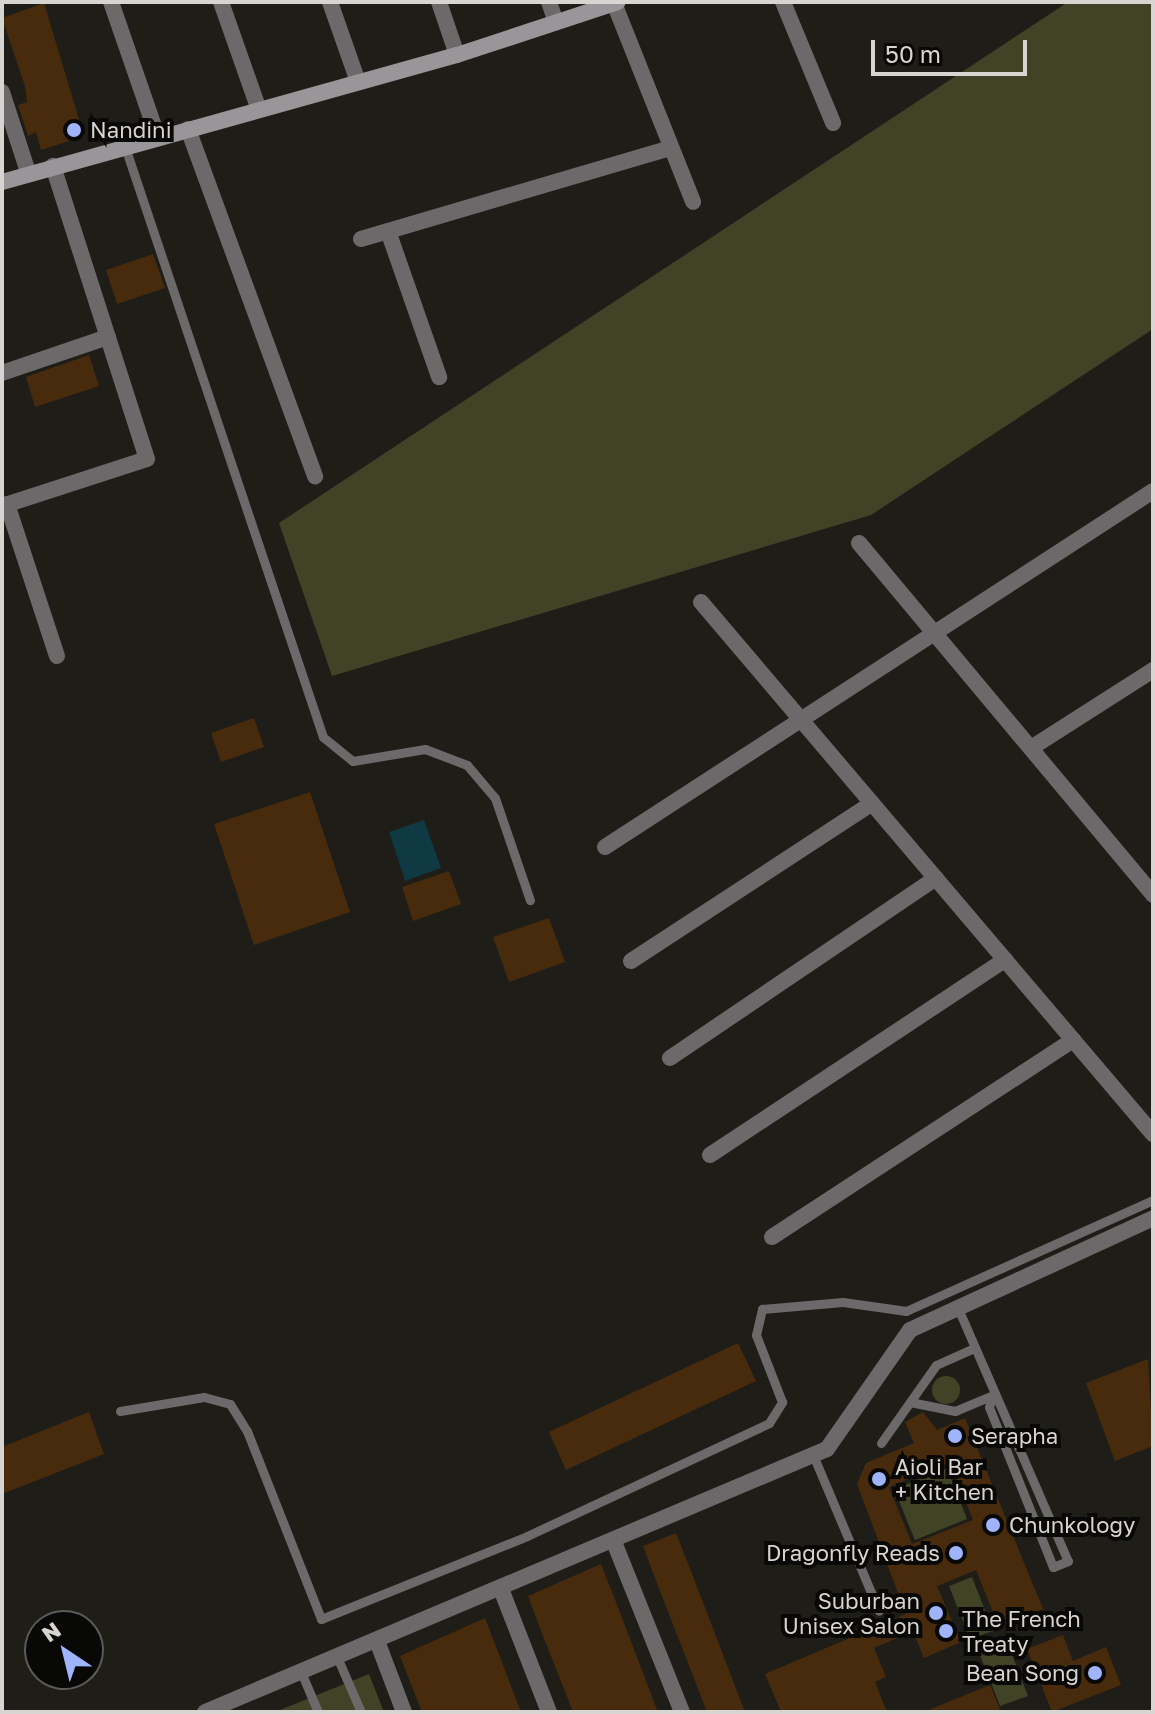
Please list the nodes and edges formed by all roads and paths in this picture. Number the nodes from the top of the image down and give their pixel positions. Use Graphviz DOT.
graph roads {
  1 [pos="111,2"];
  2 [pos="221,2"];
  3 [pos="330,2"];
  4 [pos="439,2"];
  5 [pos="549,2"];
  6 [pos="783,2"];
  7 [pos="616,3"];
  8 [pos="556,22"];
  9 [pos="457,55"];
  10 [pos="358,82"];
  11 [pos="2,92"];
  12 [pos="259,110"];
  13 [pos="833,123"];
  14 [pos="188,129"];
  15 [pos="158,138"];
  16 [pos="125,147"];
  17 [pos="671,148"];
  18 [pos="53,166"];
  19 [pos="28,172"];
  20 [pos="2,182"];
  21 [pos="693,202"];
  22 [pos="388,231"];
  23 [pos="361,239"];
  24 [pos="108,337"];
  25 [pos="2,373"];
  26 [pos="439,377"];
  27 [pos="315,476"];
  28 [pos="1153,491"];
  29 [pos="4,505"];
  30 [pos="859,543"];
  31 [pos="701,602"];
  32 [pos="934,633"];
  33 [pos="57,656"];
  34 [pos="1153,670"];
  35 [pos="801,719"];
  36 [pos="1031,748"];
  37 [pos="872,803"];
  38 [pos="605,847"];
  39 [pos="936,878"];
  40 [pos="1153,895"];
  41 [pos="530,900"];
  42 [pos="1005,960"];
  43 [pos="631,961"];
  44 [pos="1073,1040"];
  45 [pos="670,1058"];
  46 [pos="1153,1134"];
  47 [pos="710,1155"];
  48 [pos="1153,1200"];
  49 [pos="1153,1218"];
  50 [pos="772,1237"];
  51 [pos="957,1306"];
  52 [pos="974,1348"];
  53 [pos="993,1395"];
  54 [pos="910,1402"];
  55 [pos="120,1411"];
  56 [pos="881,1443"];
  57 [pos="813,1455"];
  58 [pos="614,1542"];
  59 [pos="501,1589"];
  60 [pos="879,1611"];
  61 [pos="377,1641"];
  62 [pos="337,1657"];
  63 [pos="301,1672"];
  64 [pos="205,1712"];
  65 [pos="318,1712"];
  66 [pos="361,1712"];
  67 [pos="404,1712"];
  68 [pos="549,1712"];
  69 [pos="682,1712"];
  1 -- 15 [label="street"];
  2 -- 12 [label="street"];
  3 -- 10 [label="street"];
  4 -- 9 [label="street"];
  5 -- 8 [label="street"];
  6 -- 13 [label="street"];
  7 -- 8 [label="street"];
  7 -- 17 [label="street"];
  8 -- 9 [label="street"];
  9 -- 10 [label="street"];
  10 -- 12 [label="street"];
  11 -- 19 [label="street"];
  12 -- 14 [label="street"];
  14 -- 15 [label="street"];
  14 -- 27 [label="street"];
  15 -- 16 [label="street"];
  16 -- 18 [label="street"];
  16 -- 41 [label="lane"];
  17 -- 21 [label="street"];
  17 -- 22 [label="street"];
  18 -- 19 [label="street"];
  18 -- 24 [label="street"];
  19 -- 20 [label="street"];
  22 -- 23 [label="street"];
  22 -- 26 [label="street"];
  24 -- 25 [label="street"];
  24 -- 29 [label="street"];
  28 -- 32 [label="street"];
  29 -- 33 [label="street"];
  30 -- 32 [label="street"];
  31 -- 35 [label="street"];
  32 -- 35 [label="street"];
  32 -- 36 [label="street"];
  34 -- 36 [label="street"];
  35 -- 37 [label="street"];
  35 -- 38 [label="street"];
  36 -- 40 [label="street"];
  37 -- 39 [label="street"];
  37 -- 43 [label="street"];
  39 -- 42 [label="street"];
  39 -- 45 [label="street"];
  42 -- 44 [label="street"];
  42 -- 47 [label="street"];
  44 -- 46 [label="street"];
  44 -- 50 [label="street"];
  48 -- 55 [label="lane"];
  49 -- 51 [label="street"];
  51 -- 52 [label="lane"];
  51 -- 57 [label="street"];
  52 -- 53 [label="lane"];
  52 -- 54 [label="lane"];
  53 -- 53 [label="lane"];
  53 -- 54 [label="lane"];
  54 -- 56 [label="lane"];
  57 -- 58 [label="street"];
  57 -- 60 [label="lane"];
  58 -- 59 [label="street"];
  58 -- 69 [label="street"];
  59 -- 61 [label="street"];
  59 -- 68 [label="street"];
  61 -- 62 [label="street"];
  61 -- 67 [label="street"];
  62 -- 63 [label="street"];
  62 -- 66 [label="lane"];
  63 -- 64 [label="street"];
  63 -- 65 [label="lane"];
}
